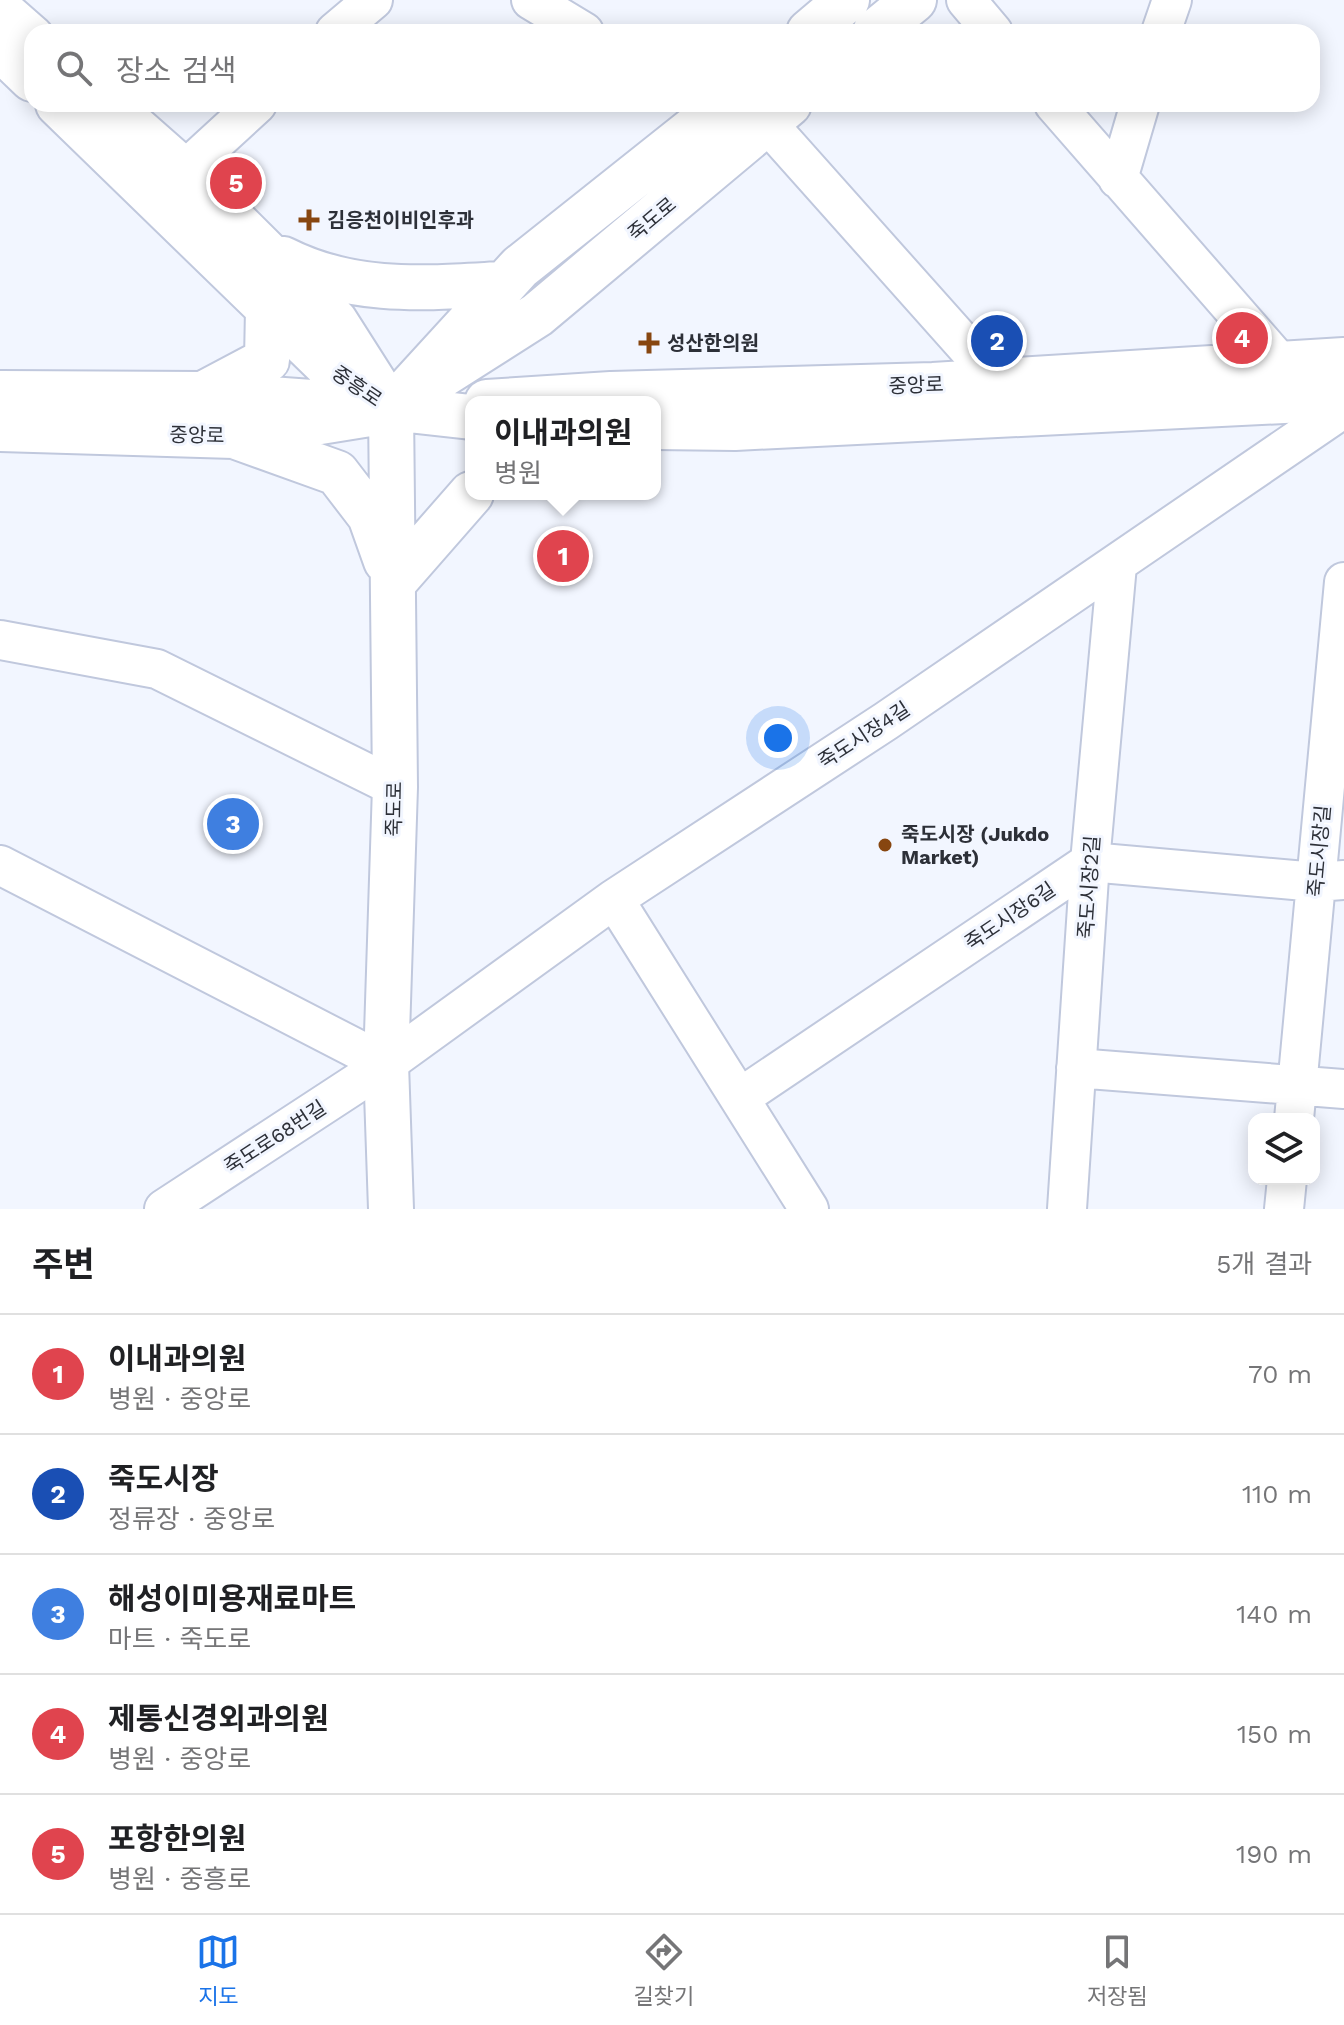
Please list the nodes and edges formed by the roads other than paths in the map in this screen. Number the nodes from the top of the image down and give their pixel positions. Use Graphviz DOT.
graph roads {
  1 [pos="531,0"];
  2 [pos="847,0"];
  3 [pos="914,0"];
  4 [pos="966,0"];
  5 [pos="1172,0"];
  6 [pos="0,10"];
  7 [pos="571,24"];
  8 [pos="818,24"];
  9 [pos="885,24"];
  10 [pos="986,24"];
  11 [pos="1164,24"];
  12 [pos="24,31"];
  13 [pos="0,48"];
  14 [pos="24,71"];
  15 [pos="66,112"];
  16 [pos="117,112"];
  17 [pos="248,112"];
  18 [pos="708,112"];
  19 [pos="1061,112"];
  20 [pos="1138,112"];
  21 [pos="778,114"];
  22 [pos="184,171"];
  23 [pos="1118,179"];
  24 [pos="263,249"];
  25 [pos="502,284"];
  26 [pos="268,309"];
  27 [pos="502,337"];
  28 [pos="1344,360"];
  29 [pos="1281,364"];
  30 [pos="997,381"];
  31 [pos="0,393"];
  32 [pos="203,394"];
  33 [pos="547,396"];
  34 [pos="604,396"];
  35 [pos="1344,398"];
  36 [pos="465,403"];
  37 [pos="391,408"];
  38 [pos="1344,408"];
  39 [pos="465,416"];
  40 [pos="661,427"];
  41 [pos="0,429"];
  42 [pos="234,436"];
  43 [pos="466,500"];
  44 [pos="1117,565"];
  45 [pos="394,582"];
  46 [pos="1344,582"];
  47 [pos="0,640"];
  48 [pos="1341,662"];
  49 [pos="395,787"];
  50 [pos="1090,862"];
  51 [pos="0,865"];
  52 [pos="1330,881"];
  53 [pos="614,899"];
  54 [pos="386,1064"];
  55 [pos="1076,1068"];
  56 [pos="1344,1089"];
  57 [pos="741,1097"];
  58 [pos="1296,1102"];
  59 [pos="1286,1185"];
  60 [pos="164,1209"];
  61 [pos="391,1209"];
  62 [pos="809,1209"];
  63 [pos="1067,1209"];
  64 [pos="1284,1209"];
  1 -- 7 [label="street"];
  2 -- 8 [label="main road"];
  3 -- 9 [label="main road"];
  4 -- 10 [label="street"];
  5 -- 11 [label="street"];
  6 -- 12 [label="main road"];
  13 -- 14 [label="main road"];
  15 -- 26 [label="main road, 중흥로"];
  16 -- 22 [label="main road, 중흥로"];
  17 -- 22 [label="street"];
  18 -- 25 [label="main road"];
  19 -- 23 [label="street"];
  20 -- 23 [label="street"];
  21 -- 27 [label="main road, 죽도로"];
  21 -- 30 [label="street"];
  22 -- 24 [label="main road, 중흥로"];
  23 -- 29 [label="street"];
  24 -- 25 [label="main road"];
  24 -- 37 [label="main road, 중흥로"];
  25 -- 37 [label="main road"];
  26 -- 32 [label="main road"];
  26 -- 37 [label="main road, 중흥로"];
  27 -- 33 [label="main road"];
  27 -- 37 [label="main road, 죽도로"];
  28 -- 29 [label="main road, 중앙로"];
  29 -- 30 [label="main road, 중앙로"];
  30 -- 34 [label="main road, 중앙로"];
  31 -- 32 [label="main road, 중앙로"];
  32 -- 37 [label="main road, 중앙로"];
  35 -- 40 [label="main road, 중앙로"];
  36 -- 37 [label="main road, 중앙로"];
  37 -- 39 [label="main road, 중앙로"];
  37 -- 42 [label="main road, 중앙로"];
  37 -- 45 [label="main road, 죽도로"];
  38 -- 44 [label="street, 죽도시장4길"];
  41 -- 42 [label="main road, 중앙로"];
  42 -- 45 [label="main road"];
  43 -- 45 [label="main road"];
  44 -- 50 [label="street, 죽도시장2길"];
  44 -- 53 [label="street, 죽도시장4길"];
  45 -- 49 [label="main road, 죽도로"];
  46 -- 48 [label="street, 죽도시장길"];
  47 -- 49 [label="street"];
  48 -- 52 [label="street, 죽도시장길"];
  49 -- 54 [label="main road, 죽도로"];
  50 -- 52 [label="street"];
  50 -- 55 [label="street, 죽도시장2길"];
  50 -- 57 [label="street, 죽도시장6길"];
  51 -- 54 [label="street"];
  52 -- 58 [label="street, 죽도시장길"];
  53 -- 54 [label="street, 죽도시장4길"];
  53 -- 57 [label="street"];
  54 -- 60 [label="street, 죽도로68번길"];
  54 -- 61 [label="main road, 죽도로"];
  55 -- 58 [label="street"];
  55 -- 63 [label="street, 죽도시장2길"];
  56 -- 58 [label="street"];
  57 -- 62 [label="street"];
  59 -- 64 [label="street"];
}
